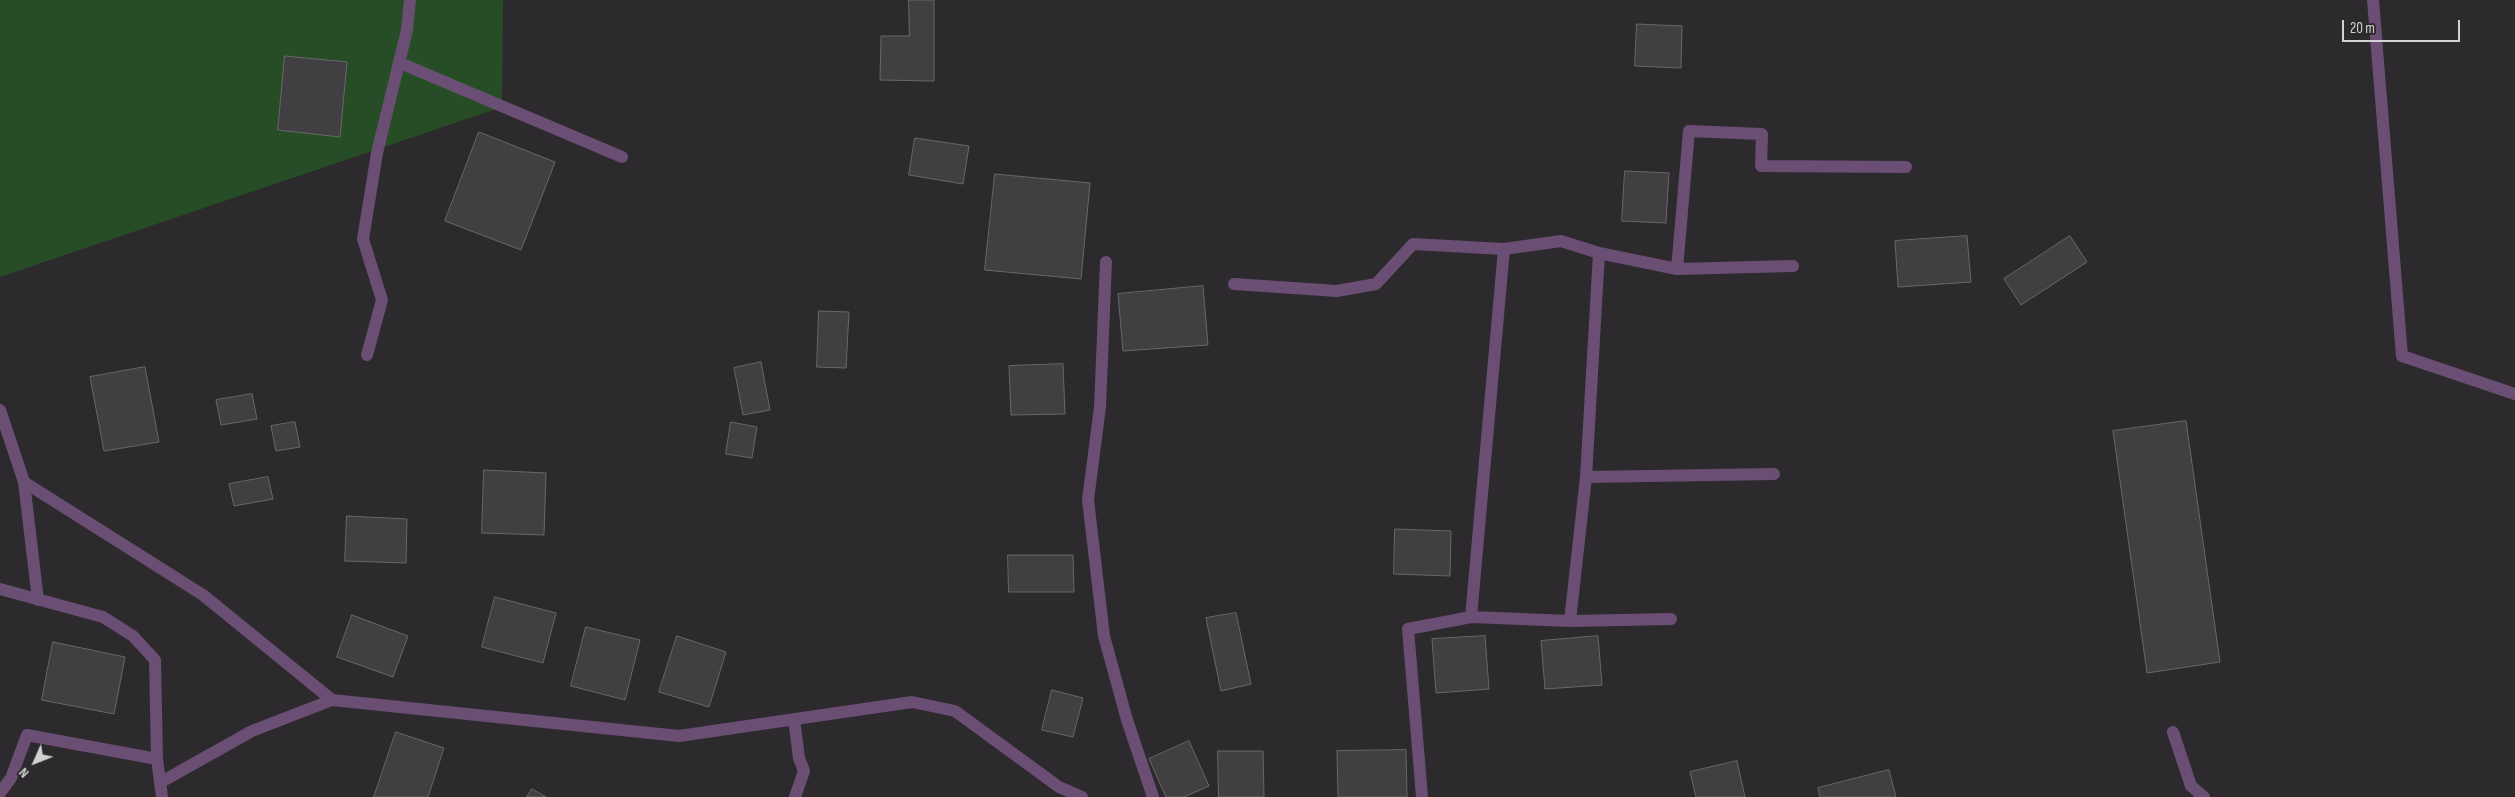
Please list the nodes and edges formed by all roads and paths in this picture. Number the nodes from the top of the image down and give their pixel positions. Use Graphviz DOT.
graph roads {
  1 [pos="410,0"];
  2 [pos="2373,0"];
  3 [pos="400,63"];
  4 [pos="622,157"];
  5 [pos="1906,167"];
  6 [pos="1504,249"];
  7 [pos="1599,253"];
  8 [pos="1106,262"];
  9 [pos="1793,266"];
  10 [pos="1677,269"];
  11 [pos="1234,284"];
  12 [pos="367,355"];
  13 [pos="2515,394"];
  14 [pos="0,410"];
  15 [pos="1774,474"];
  16 [pos="1586,477"];
  17 [pos="24,482"];
  18 [pos="0,589"];
  19 [pos="38,600"];
  20 [pos="1471,617"];
  21 [pos="1671,619"];
  22 [pos="1570,621"];
  23 [pos="332,700"];
  24 [pos="794,719"];
  25 [pos="2172,732"];
  26 [pos="157,759"];
  27 [pos="161,782"];
  28 [pos="0,792"];
  29 [pos="162,797"];
  30 [pos="795,797"];
  31 [pos="1082,797"];
  32 [pos="1153,797"];
  33 [pos="1422,797"];
  34 [pos="2204,797"];
  1 -- 3 [label="street"];
  2 -- 13 [label="street"];
  3 -- 4 [label="street"];
  3 -- 12 [label="street"];
  5 -- 10 [label="street"];
  6 -- 7 [label="street"];
  6 -- 11 [label="street"];
  6 -- 20 [label="street"];
  7 -- 10 [label="street"];
  7 -- 16 [label="street"];
  8 -- 32 [label="street"];
  9 -- 10 [label="street"];
  14 -- 17 [label="street"];
  15 -- 16 [label="street"];
  16 -- 22 [label="street"];
  17 -- 19 [label="street"];
  17 -- 23 [label="street"];
  18 -- 19 [label="street"];
  19 -- 26 [label="street"];
  20 -- 22 [label="street"];
  20 -- 33 [label="street"];
  21 -- 22 [label="street"];
  23 -- 24 [label="street"];
  23 -- 27 [label="street"];
  24 -- 30 [label="street"];
  24 -- 31 [label="street"];
  25 -- 34 [label="street"];
  26 -- 27 [label="street"];
  26 -- 28 [label="street"];
  27 -- 29 [label="street"];
}
